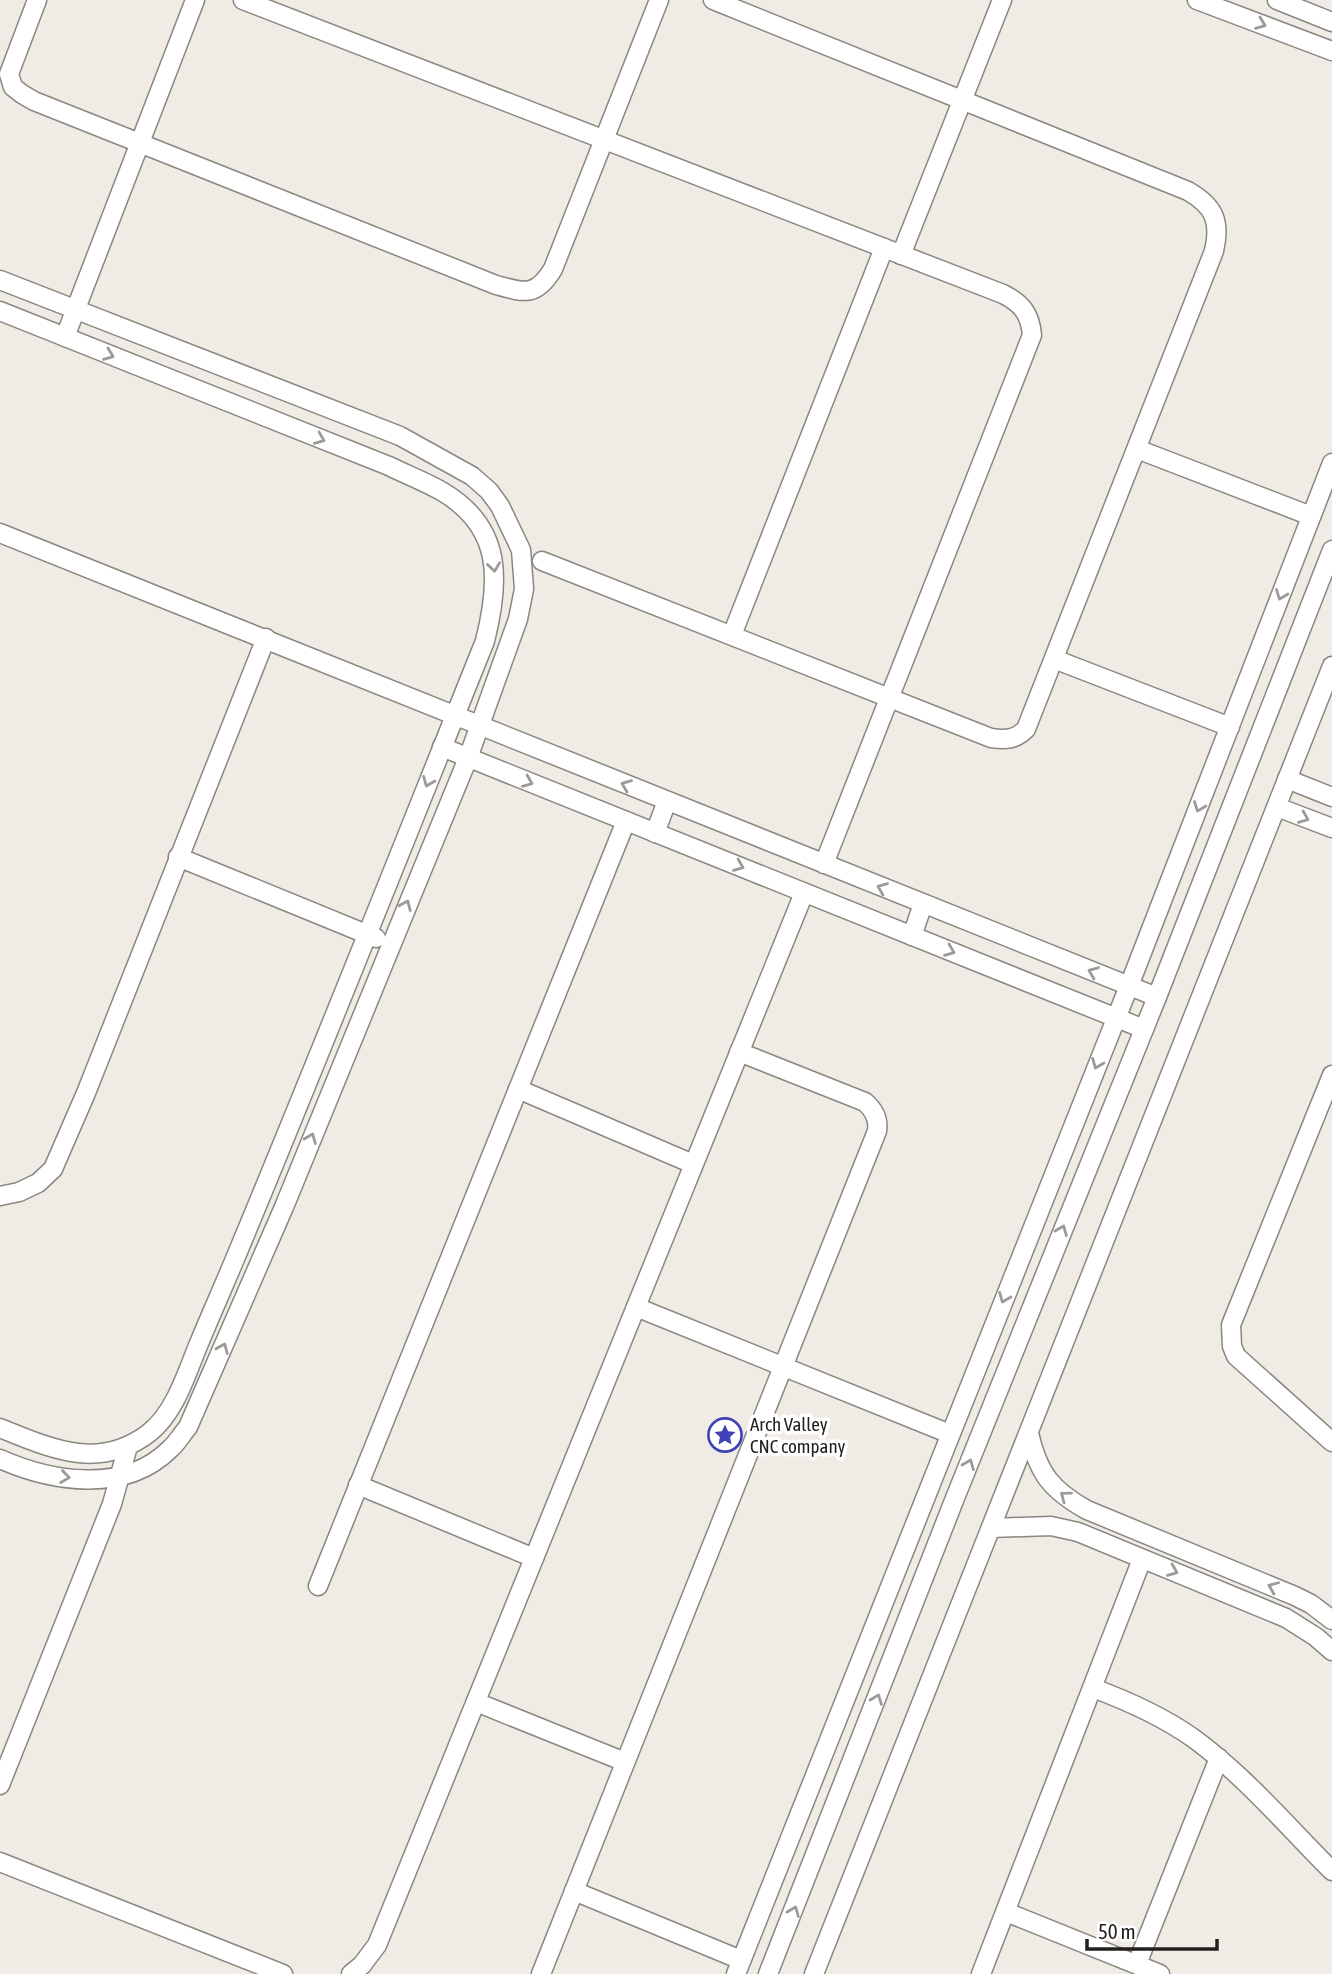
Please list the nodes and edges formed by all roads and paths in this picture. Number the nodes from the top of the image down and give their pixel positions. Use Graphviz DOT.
graph roads {
  1 [pos="37,0"];
  2 [pos="195,0"];
  3 [pos="243,0"];
  4 [pos="659,0"];
  5 [pos="713,0"];
  6 [pos="1002,0"];
  7 [pos="1197,0"];
  8 [pos="1277,0"];
  9 [pos="1332,22"];
  10 [pos="1332,51"];
  11 [pos="962,98"];
  12 [pos="603,141"];
  13 [pos="140,143"];
  14 [pos="884,248"];
  15 [pos="901,255"];
  16 [pos="0,280"];
  17 [pos="0,311"];
  18 [pos="75,311"];
  19 [pos="65,337"];
  20 [pos="246,377"];
  21 [pos="234,404"];
  22 [pos="1137,449"];
  23 [pos="1332,463"];
  24 [pos="1311,516"];
  25 [pos="0,533"];
  26 [pos="1332,550"];
  27 [pos="1295,559"];
  28 [pos="542,561"];
  29 [pos="1324,571"];
  30 [pos="732,635"];
  31 [pos="266,638"];
  32 [pos="1054,659"];
  33 [pos="1332,666"];
  34 [pos="1252,673"];
  35 [pos="1280,684"];
  36 [pos="890,698"];
  37 [pos="454,716"];
  38 [pos="480,727"];
  39 [pos="1230,727"];
  40 [pos="442,747"];
  41 [pos="468,758"];
  42 [pos="1287,779"];
  43 [pos="1332,797"];
  44 [pos="667,801"];
  45 [pos="1277,807"];
  46 [pos="626,821"];
  47 [pos="1332,828"];
  48 [pos="655,833"];
  49 [pos="178,857"];
  50 [pos="824,864"];
  51 [pos="804,892"];
  52 [pos="923,904"];
  53 [pos="367,934"];
  54 [pos="912,936"];
  55 [pos="390,943"];
  56 [pos="1129,986"];
  57 [pos="1157,997"];
  58 [pos="1116,1018"];
  59 [pos="1144,1029"];
  60 [pos="739,1052"];
  61 [pos="1332,1074"];
  62 [pos="518,1089"];
  63 [pos="693,1164"];
  64 [pos="0,1196"];
  65 [pos="260,1197"];
  66 [pos="284,1207"];
  67 [pos="1018,1264"];
  68 [pos="1045,1274"];
  69 [pos="636,1307"];
  70 [pos="784,1367"];
  71 [pos="0,1428"];
  72 [pos="1029,1432"];
  73 [pos="950,1434"];
  74 [pos="1332,1442"];
  75 [pos="128,1446"];
  76 [pos="0,1459"];
  77 [pos="120,1476"];
  78 [pos="358,1485"];
  79 [pos="929,1488"];
  80 [pos="956,1497"];
  81 [pos="991,1528"];
  82 [pos="534,1558"];
  83 [pos="1142,1559"];
  84 [pos="318,1586"];
  85 [pos="1332,1620"];
  86 [pos="1332,1651"];
  87 [pos="1093,1688"];
  88 [pos="476,1702"];
  89 [pos="1219,1758"];
  90 [pos="625,1762"];
  91 [pos="0,1785"];
  92 [pos="798,1815"];
  93 [pos="827,1827"];
  94 [pos="0,1862"];
  95 [pos="1332,1871"];
  96 [pos="574,1891"];
  97 [pos="1006,1912"];
  98 [pos="1137,1964"];
  99 [pos="738,1967"];
  100 [pos="283,1974"];
  101 [pos="351,1974"];
  102 [pos="541,1974"];
  103 [pos="768,1974"];
  104 [pos="814,1974"];
  105 [pos="981,1974"];
  106 [pos="1160,1974"];
  1 -- 13 [label="street"];
  2 -- 13 [label="street"];
  3 -- 12 [label="street"];
  4 -- 12 [label="street"];
  5 -- 11 [label="street"];
  6 -- 11 [label="street"];
  7 -- 10 [label="street, one-way"];
  8 -- 9 [label="street"];
  11 -- 15 [label="street"];
  11 -- 22 [label="street"];
  12 -- 13 [label="street"];
  12 -- 14 [label="street"];
  13 -- 18 [label="street"];
  14 -- 15 [label="street"];
  14 -- 30 [label="street"];
  15 -- 36 [label="street"];
  16 -- 18 [label="street"];
  17 -- 19 [label="street"];
  18 -- 19 [label="street"];
  18 -- 20 [label="street"];
  19 -- 21 [label="street, one-way"];
  20 -- 21 [label="street"];
  20 -- 38 [label="street"];
  21 -- 37 [label="street, one-way"];
  22 -- 24 [label="street"];
  22 -- 32 [label="street"];
  23 -- 24 [label="street"];
  24 -- 27 [label="street"];
  25 -- 31 [label="street"];
  26 -- 29 [label="street"];
  27 -- 29 [label="street"];
  27 -- 34 [label="street, one-way"];
  28 -- 30 [label="street"];
  29 -- 35 [label="street"];
  30 -- 36 [label="street"];
  31 -- 37 [label="street"];
  31 -- 49 [label="street"];
  32 -- 36 [label="street"];
  32 -- 39 [label="street"];
  33 -- 42 [label="street"];
  34 -- 35 [label="street"];
  34 -- 39 [label="street"];
  35 -- 57 [label="street"];
  36 -- 50 [label="street"];
  37 -- 38 [label="street"];
  37 -- 40 [label="street"];
  38 -- 41 [label="street"];
  44 -- 38 [label="street, one-way"];
  39 -- 56 [label="street, one-way"];
  40 -- 41 [label="street"];
  40 -- 53 [label="street, one-way"];
  41 -- 46 [label="street, one-way"];
  55 -- 41 [label="street, one-way"];
  42 -- 43 [label="street"];
  42 -- 45 [label="street"];
  44 -- 48 [label="street"];
  44 -- 50 [label="street"];
  45 -- 47 [label="street, one-way"];
  45 -- 72 [label="street"];
  46 -- 48 [label="street"];
  46 -- 62 [label="street"];
  48 -- 51 [label="street, one-way"];
  49 -- 53 [label="street"];
  49 -- 64 [label="street"];
  52 -- 50 [label="street, one-way"];
  51 -- 54 [label="street"];
  51 -- 60 [label="street"];
  52 -- 54 [label="street"];
  56 -- 52 [label="street, one-way"];
  53 -- 55 [label="street"];
  53 -- 65 [label="street"];
  54 -- 58 [label="street, one-way"];
  66 -- 55 [label="street, one-way"];
  56 -- 57 [label="street"];
  56 -- 58 [label="street"];
  57 -- 59 [label="street"];
  58 -- 59 [label="street"];
  58 -- 67 [label="street, one-way"];
  68 -- 59 [label="street, one-way"];
  60 -- 63 [label="street"];
  60 -- 70 [label="street"];
  61 -- 74 [label="street"];
  62 -- 63 [label="street"];
  62 -- 78 [label="street"];
  63 -- 69 [label="street"];
  65 -- 66 [label="street"];
  65 -- 75 [label="street"];
  77 -- 66 [label="street, one-way"];
  67 -- 68 [label="street"];
  67 -- 73 [label="street, one-way"];
  80 -- 68 [label="street, one-way"];
  69 -- 70 [label="street"];
  69 -- 82 [label="street"];
  70 -- 73 [label="street"];
  70 -- 90 [label="street"];
  71 -- 75 [label="street"];
  72 -- 81 [label="street"];
  85 -- 72 [label="street, one-way"];
  73 -- 79 [label="street"];
  75 -- 77 [label="street"];
  76 -- 77 [label="street, one-way"];
  77 -- 91 [label="street"];
  78 -- 82 [label="street"];
  78 -- 84 [label="street"];
  79 -- 80 [label="street"];
  79 -- 92 [label="street"];
  93 -- 80 [label="street, one-way"];
  81 -- 83 [label="street"];
  81 -- 104 [label="street"];
  82 -- 88 [label="street"];
  83 -- 86 [label="street, one-way"];
  83 -- 87 [label="street"];
  87 -- 89 [label="street"];
  87 -- 97 [label="street"];
  88 -- 90 [label="street"];
  88 -- 101 [label="street"];
  89 -- 95 [label="street"];
  89 -- 98 [label="street"];
  90 -- 96 [label="street"];
  92 -- 93 [label="street"];
  92 -- 99 [label="street"];
  103 -- 93 [label="street, one-way"];
  94 -- 100 [label="street"];
  96 -- 99 [label="street"];
  96 -- 102 [label="street"];
  97 -- 98 [label="street"];
  97 -- 105 [label="street"];
  98 -- 106 [label="street"];
}
